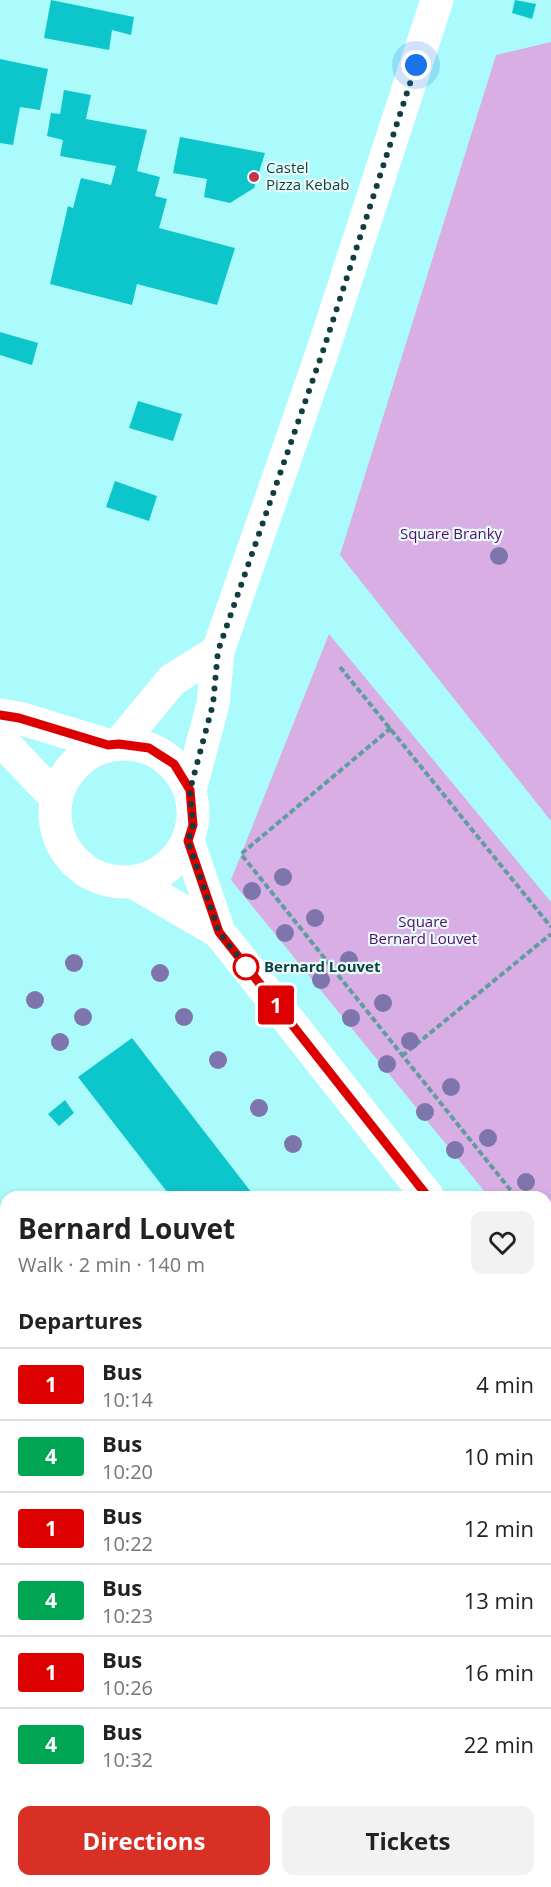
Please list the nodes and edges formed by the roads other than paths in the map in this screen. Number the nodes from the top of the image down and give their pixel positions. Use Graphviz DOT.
graph roads {
  1 [pos="437,0"];
  2 [pos="218,651"];
  3 [pos="0,715"];
  4 [pos="0,739"];
  5 [pos="114,744"];
  6 [pos="190,790"];
  7 [pos="56,798"];
  8 [pos="188,841"];
  9 [pos="133,882"];
  10 [pos="219,932"];
  11 [pos="423,1191"];
  1 -- 2 [label="street"];
  2 -- 5 [label="street"];
  2 -- 6 [label="street"];
  3 -- 5 [label="street"];
  4 -- 7 [label="street"];
  5 -- 6 [label="street"];
  5 -- 7 [label="street"];
  6 -- 8 [label="street"];
  7 -- 9 [label="street"];
  8 -- 9 [label="street"];
  8 -- 10 [label="street"];
  9 -- 10 [label="street"];
  10 -- 11 [label="street"];
}
